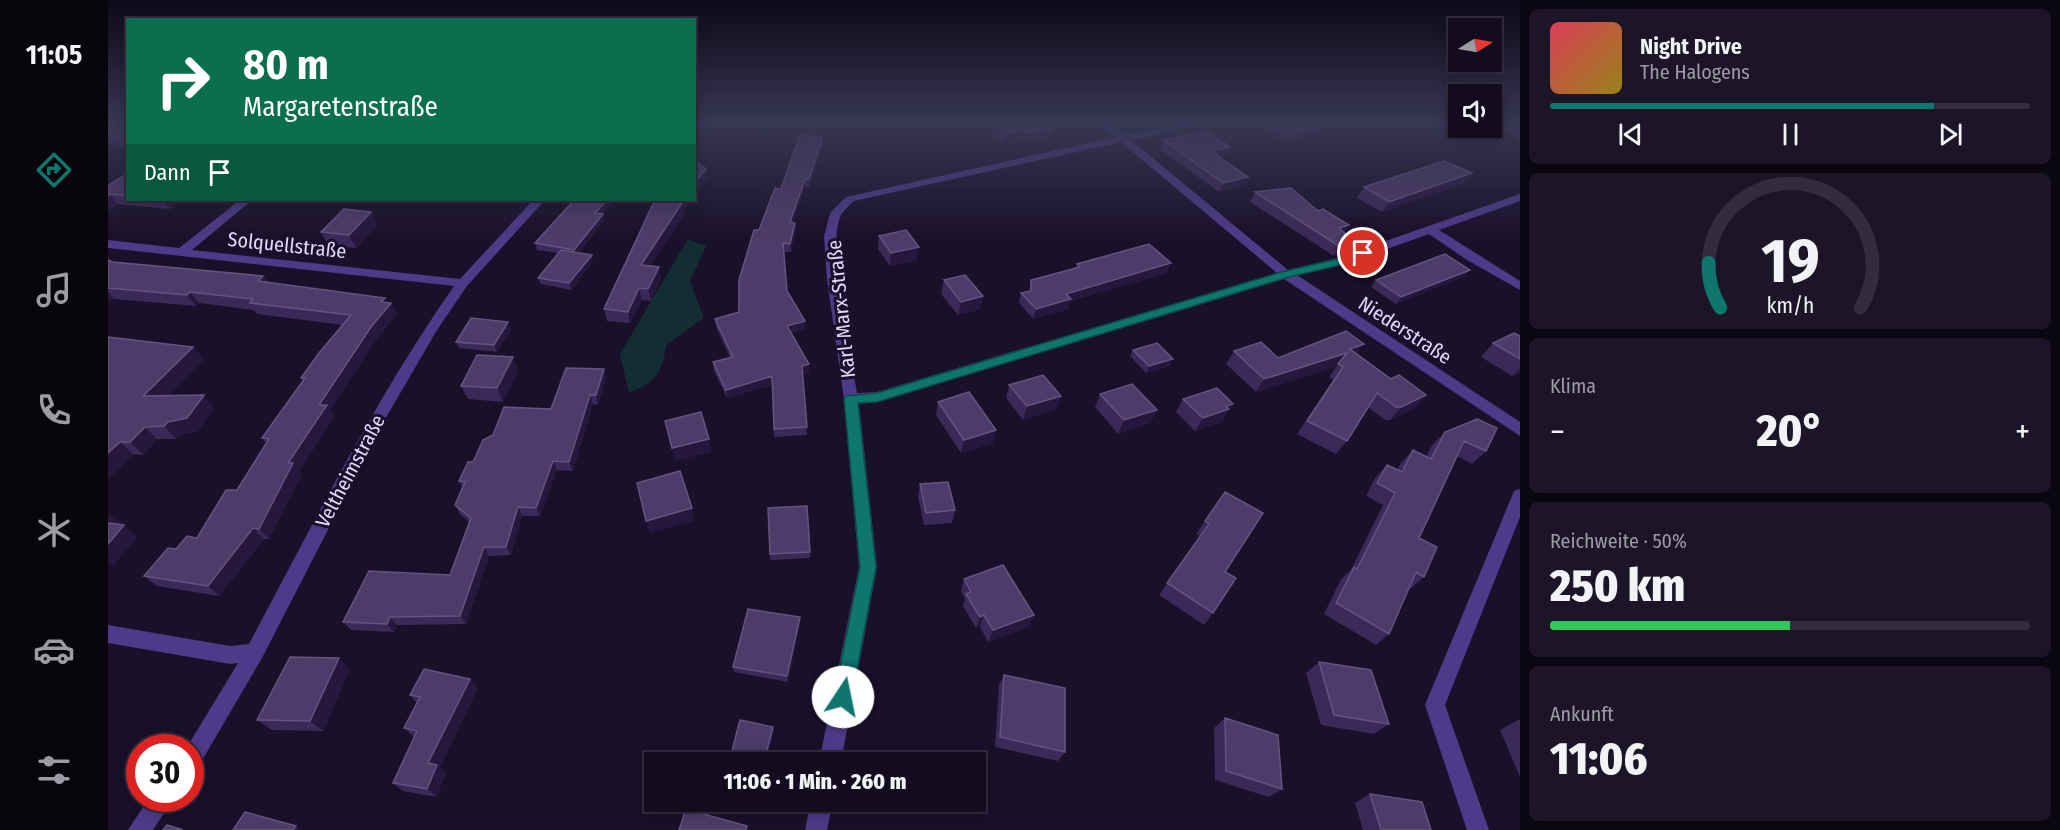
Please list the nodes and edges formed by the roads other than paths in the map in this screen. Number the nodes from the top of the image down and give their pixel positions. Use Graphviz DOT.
graph roads {
  1 [pos="1015,162"];
  2 [pos="1151,162"];
  3 [pos="1520,197"];
  4 [pos="245,201"];
  5 [pos="538,201"];
  6 [pos="1430,229"];
  7 [pos="108,244"];
  8 [pos="182,252"];
  9 [pos="1286,274"];
  10 [pos="463,283"];
  11 [pos="1520,286"];
  12 [pos="851,399"];
  13 [pos="1520,430"];
  14 [pos="1520,496"];
  15 [pos="108,634"];
  16 [pos="255,652"];
  17 [pos="204,738"];
  18 [pos="832,752"];
  19 [pos="152,812"];
  20 [pos="820,812"];
  21 [pos="139,830"];
  22 [pos="816,830"];
  23 [pos="1478,830"];
  1 -- 12 [label="street, Karl-Marx-Straße"];
  2 -- 9 [label="street, Niederstraße"];
  3 -- 6 [label="street"];
  4 -- 8 [label="street"];
  5 -- 10 [label="street, Veltheimstraße"];
  6 -- 9 [label="street"];
  6 -- 11 [label="street"];
  7 -- 8 [label="street, Solquellstraße"];
  8 -- 10 [label="street, Solquellstraße"];
  9 -- 12 [label="street"];
  9 -- 13 [label="street, Niederstraße"];
  10 -- 16 [label="street, Veltheimstraße"];
  12 -- 18 [label="street, Karl-Marx-Straße"];
  14 -- 23 [label="street"];
  15 -- 16 [label="street"];
  16 -- 17 [label="street, Veltheimstraße"];
  19 -- 21 [label="street"];
  20 -- 22 [label="street"];
}
